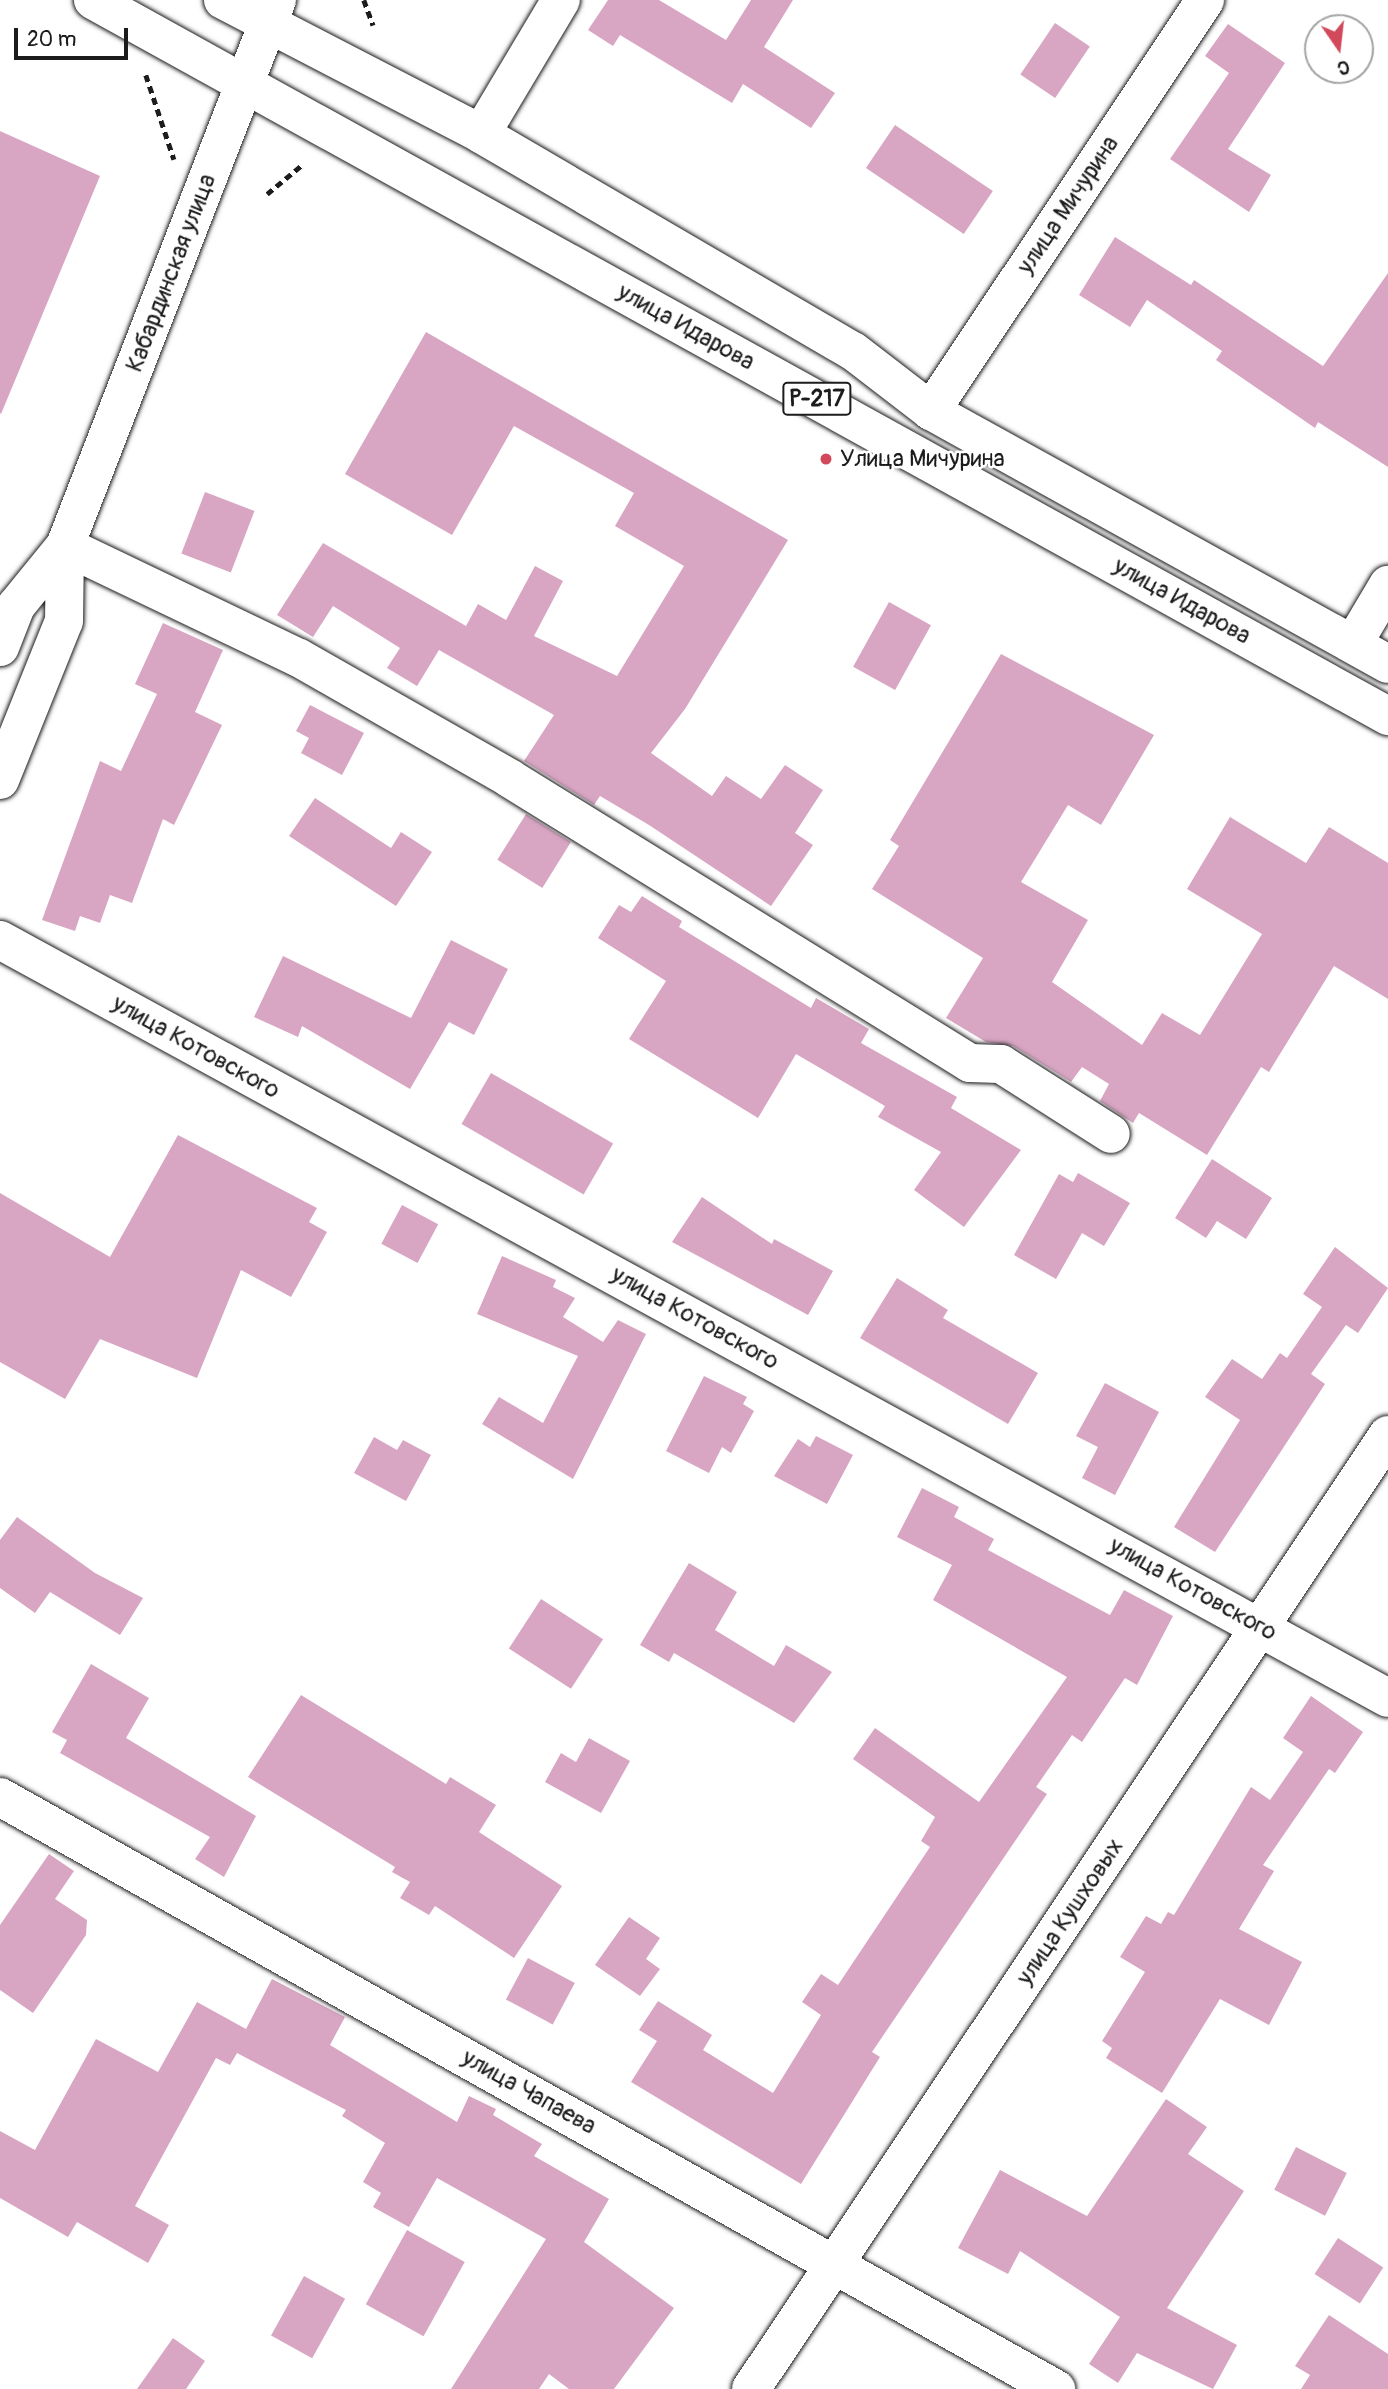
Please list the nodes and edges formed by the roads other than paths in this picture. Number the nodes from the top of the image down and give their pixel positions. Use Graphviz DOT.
graph roads {
  1 [pos="93,0"];
  2 [pos="223,0"];
  3 [pos="561,0"];
  4 [pos="1205,0"];
  5 [pos="272,12"];
  6 [pos="244,86"];
  7 [pos="481,134"];
  8 [pos="931,411"];
  9 [pos="65,546"];
  10 [pos="1388,585"];
  11 [pos="1353,644"];
  12 [pos="0,647"];
  13 [pos="1388,664"];
  14 [pos="1388,716"];
  15 [pos="0,780"];
  16 [pos="0,940"];
  17 [pos="1111,1134"];
  18 [pos="1388,1435"];
  19 [pos="1262,1626"];
  20 [pos="1388,1698"];
  21 [pos="0,1797"];
  22 [pos="834,2262"];
  23 [pos="751,2389"];
  24 [pos="1056,2389"];
  1 -- 6 [label="street, улица Идарова / Р-217"];
  2 -- 5 [label="street, улица Идарова / Р-217"];
  3 -- 7 [label="street"];
  4 -- 8 [label="street, улица Мичурина"];
  5 -- 6 [label="street, Кабардинская улица"];
  5 -- 7 [label="street, улица Идарова / Р-217"];
  6 -- 9 [label="street, Кабардинская улица"];
  6 -- 14 [label="street, улица Идарова / Р-217"];
  7 -- 8 [label="street, улица Идарова / Р-217"];
  8 -- 11 [label="street, улица Идарова / Р-217"];
  9 -- 12 [label="street, Кабардинская улица"];
  9 -- 15 [label="street, Кабардинская улица"];
  9 -- 17 [label="street"];
  10 -- 11 [label="street"];
  11 -- 13 [label="street, улица Идарова / Р-217"];
  16 -- 19 [label="street, улица Котовского"];
  18 -- 19 [label="street, улица Кушховых"];
  19 -- 20 [label="street, улица Котовского"];
  19 -- 22 [label="street, улица Кушховых"];
  21 -- 22 [label="street, улица Чапаева"];
  22 -- 23 [label="street, улица Кушховых"];
  22 -- 24 [label="street, улица Чапаева"];
}
